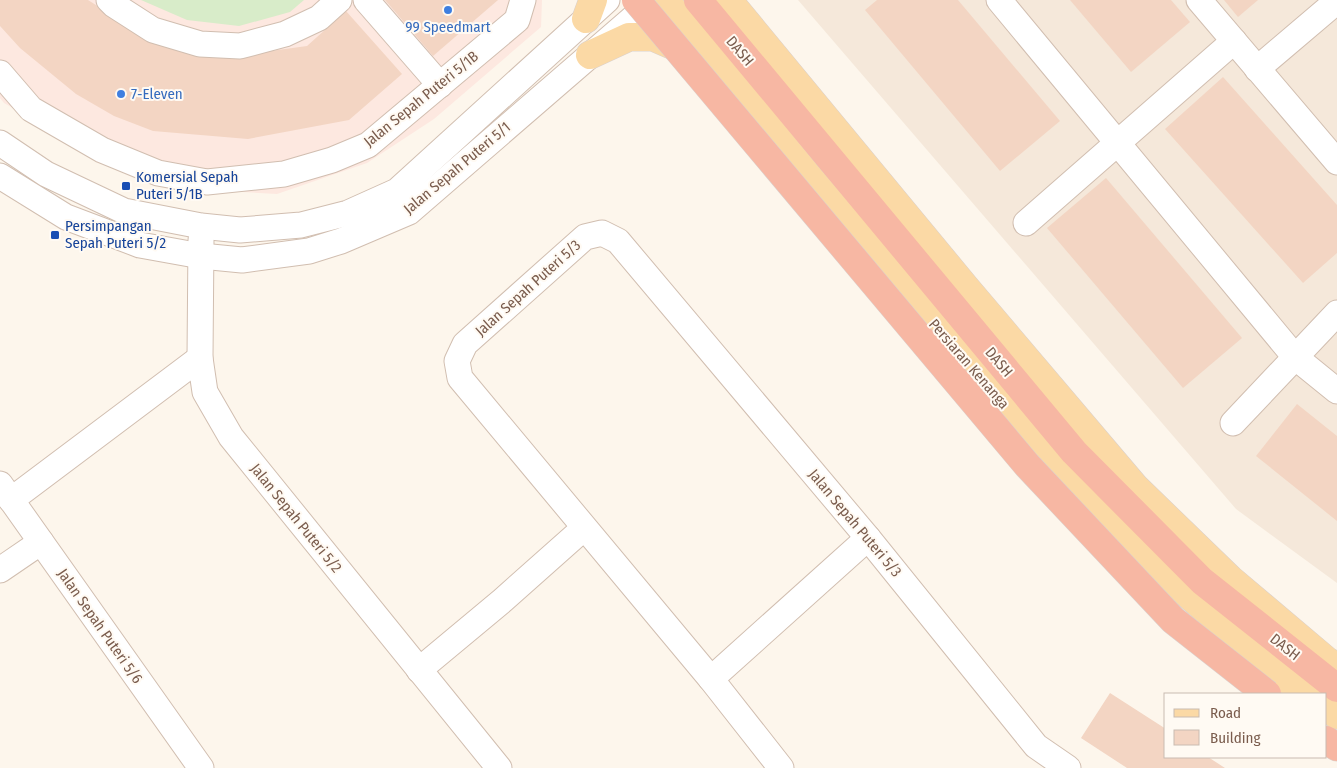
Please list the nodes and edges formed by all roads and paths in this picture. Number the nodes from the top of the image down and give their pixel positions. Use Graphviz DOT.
graph roads {
  1 [pos="109,0"];
  2 [pos="338,0"];
  3 [pos="366,0"];
  4 [pos="523,0"];
  5 [pos="607,0"];
  6 [pos="636,0"];
  7 [pos="654,0"];
  8 [pos="665,0"];
  9 [pos="698,0"];
  10 [pos="704,0"];
  11 [pos="728,0"];
  12 [pos="999,0"];
  13 [pos="1199,0"];
  14 [pos="1337,1"];
  15 [pos="589,10"];
  16 [pos="1234,41"];
  17 [pos="590,55"];
  18 [pos="1257,69"];
  19 [pos="0,73"];
  20 [pos="440,85"];
  21 [pos="0,143"];
  22 [pos="1117,144"];
  23 [pos="1337,162"];
  24 [pos="808,175"];
  25 [pos="0,176"];
  26 [pos="1026,223"];
  27 [pos="201,226"];
  28 [pos="201,256"];
  29 [pos="966,288"];
  30 [pos="1337,313"];
  31 [pos="1295,357"];
  32 [pos="200,358"];
  33 [pos="1337,391"];
  34 [pos="1233,423"];
  35 [pos="6,492"];
  36 [pos="584,528"];
  37 [pos="868,538"];
  38 [pos="41,542"];
  39 [pos="0,570"];
  40 [pos="1334,664"];
  41 [pos="419,670"];
  42 [pos="711,679"];
  43 [pos="1337,688"];
  44 [pos="1266,693"];
  45 [pos="1307,693"];
  46 [pos="201,768"];
  47 [pos="497,768"];
  48 [pos="781,768"];
  49 [pos="1068,768"];
  1 -- 2 [label="street"];
  3 -- 20 [label="street"];
  4 -- 20 [label="street, Jalan Sepah Puteri 5/1B"];
  5 -- 15 [label="street"];
  6 -- 44 [label="highway, bridge"];
  7 -- 17 [label="street, Jalan Sepah Puteri 5/1"];
  8 -- 24 [label="main road, Persiaran Kenanga"];
  9 -- 43 [label="highway, DASH"];
  10 -- 29 [label="main road"];
  11 -- 29 [label="main road"];
  12 -- 22 [label="street"];
  13 -- 16 [label="street"];
  14 -- 18 [label="street"];
  15 -- 27 [label="street"];
  16 -- 18 [label="street"];
  16 -- 22 [label="street"];
  17 -- 24 [label="main road"];
  17 -- 28 [label="street, Jalan Sepah Puteri 5/1"];
  18 -- 23 [label="street"];
  19 -- 20 [label="street, Jalan Sepah Puteri 5/1B"];
  21 -- 27 [label="street"];
  22 -- 26 [label="street"];
  22 -- 31 [label="street"];
  24 -- 45 [label="main road, Persiaran Kenanga"];
  25 -- 28 [label="street, Jalan Sepah Puteri 5/1"];
  27 -- 28 [label="street, Jalan Sepah Puteri 5/2"];
  28 -- 32 [label="street, Jalan Sepah Puteri 5/2"];
  29 -- 40 [label="main road"];
  30 -- 31 [label="street"];
  31 -- 33 [label="street"];
  31 -- 34 [label="street"];
  32 -- 35 [label="street"];
  32 -- 41 [label="street, Jalan Sepah Puteri 5/2"];
  35 -- 38 [label="street, Jalan Sepah Puteri 5/6"];
  36 -- 37 [label="street, Jalan Sepah Puteri 5/3"];
  36 -- 41 [label="street"];
  36 -- 42 [label="street, Jalan Sepah Puteri 5/3"];
  37 -- 42 [label="street"];
  37 -- 49 [label="street, Jalan Sepah Puteri 5/3"];
  38 -- 39 [label="street"];
  38 -- 46 [label="street, Jalan Sepah Puteri 5/6"];
  41 -- 47 [label="street, Jalan Sepah Puteri 5/2"];
  42 -- 48 [label="street, Jalan Sepah Puteri 5/3"];
}
